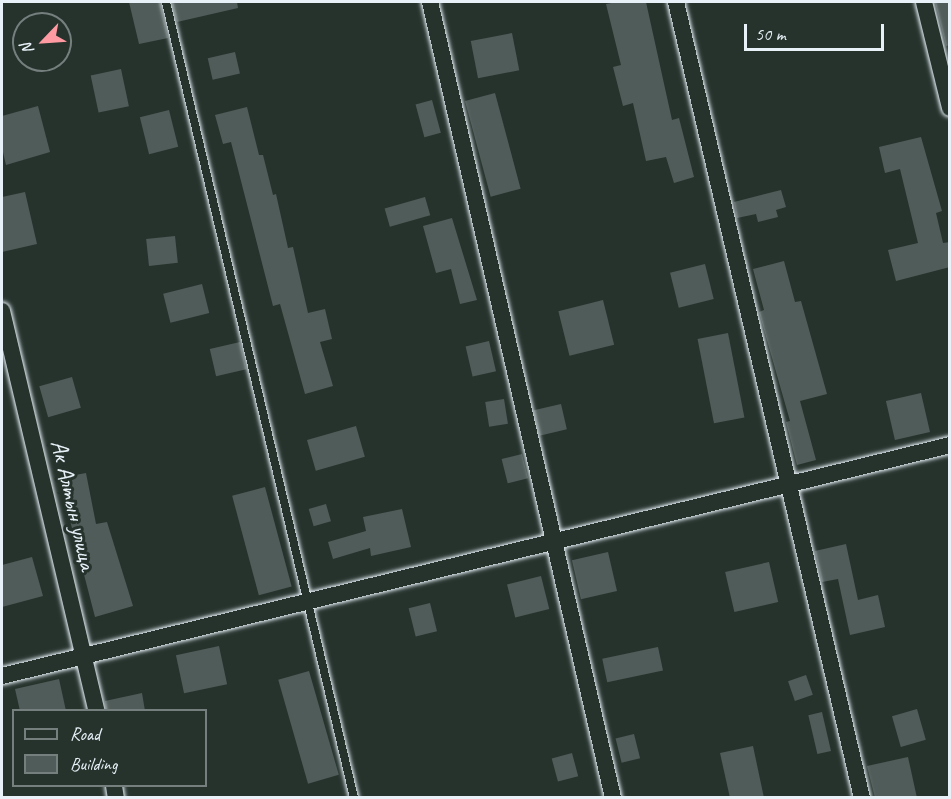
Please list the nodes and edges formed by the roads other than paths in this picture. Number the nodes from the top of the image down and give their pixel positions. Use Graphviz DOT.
graph roads {
  1 [pos="166,2"];
  2 [pos="430,2"];
  3 [pos="676,2"];
  4 [pos="924,2"];
  5 [pos="950,108"];
  6 [pos="2,311"];
  7 [pos="950,445"];
  8 [pos="792,483"];
  9 [pos="553,542"];
  10 [pos="307,601"];
  11 [pos="84,657"];
  12 [pos="2,676"];
  13 [pos="96,709"];
  14 [pos="354,798"];
  15 [pos="613,798"];
  16 [pos="862,798"];
  1 -- 10 [label="lane"];
  2 -- 9 [label="street"];
  3 -- 8 [label="street"];
  4 -- 5 [label="street"];
  6 -- 11 [label="street, Ак Алтын улица"];
  7 -- 8 [label="street"];
  8 -- 9 [label="street"];
  8 -- 16 [label="street"];
  9 -- 10 [label="street"];
  9 -- 15 [label="street"];
  10 -- 11 [label="street"];
  10 -- 14 [label="lane"];
  11 -- 12 [label="street"];
  11 -- 13 [label="street, Ак Алтын улица"];
}
